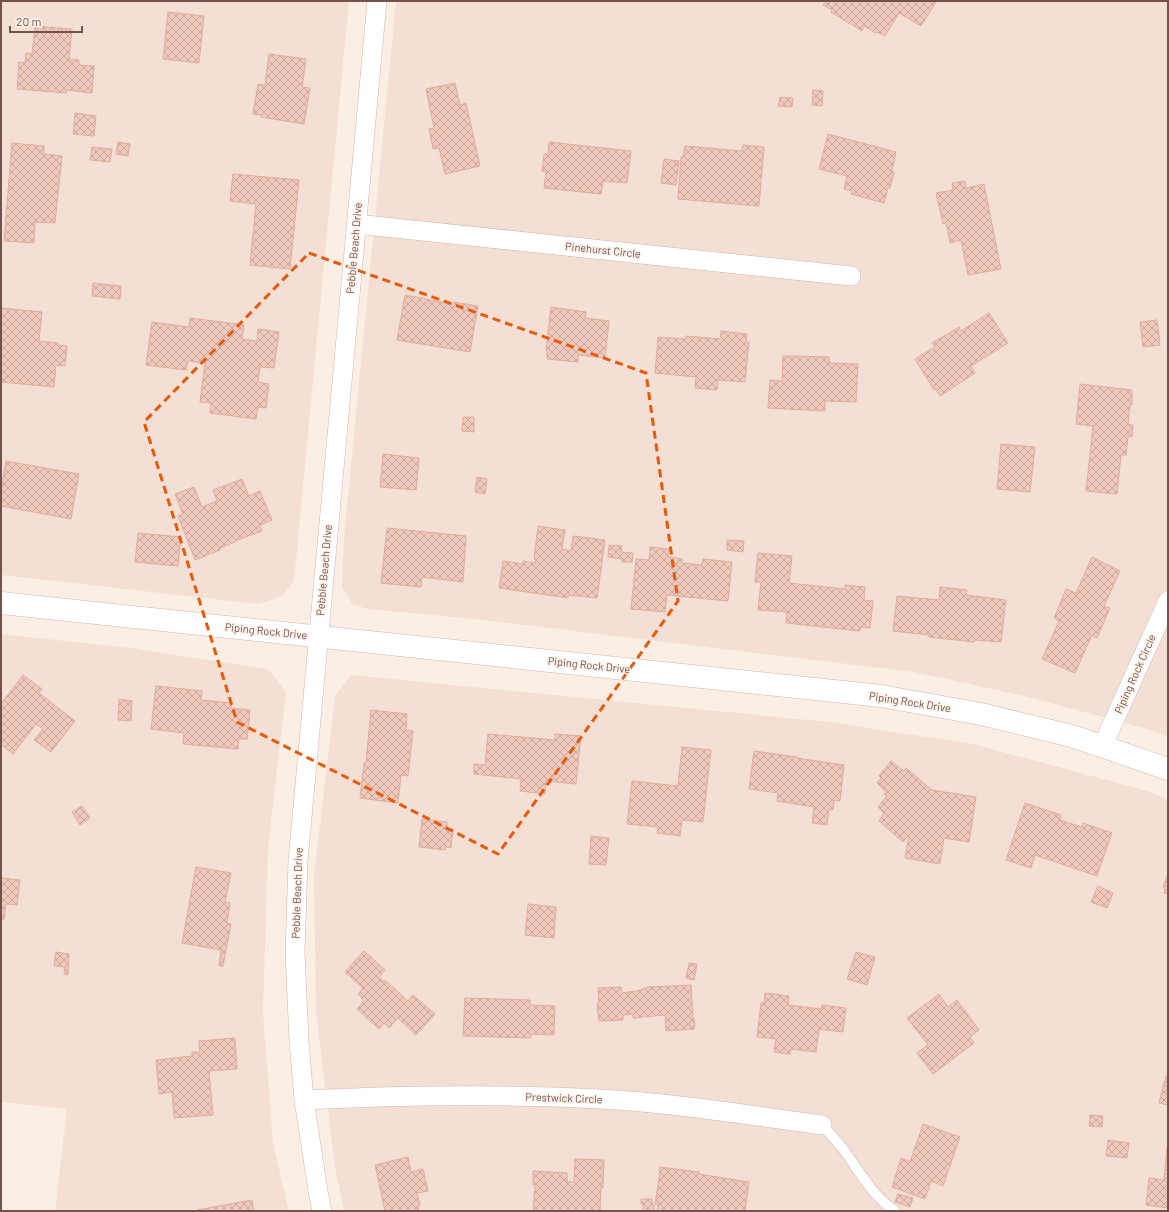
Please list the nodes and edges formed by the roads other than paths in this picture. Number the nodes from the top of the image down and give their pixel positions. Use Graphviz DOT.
graph roads {
  1 [pos="377,1"];
  2 [pos="356,224"];
  3 [pos="851,276"];
  4 [pos="1168,601"];
  5 [pos="1,603"];
  6 [pos="318,636"];
  7 [pos="1102,747"];
  8 [pos="1168,769"];
  9 [pos="304,1100"];
  10 [pos="822,1125"];
  11 [pos="322,1211"];
  12 [pos="895,1211"];
  1 -- 2 [label="street, Pebble Beach Drive"];
  2 -- 3 [label="street, Pinehurst Circle"];
  2 -- 6 [label="street, Pebble Beach Drive"];
  4 -- 7 [label="street, Piping Rock Circle"];
  5 -- 6 [label="street, Piping Rock Drive"];
  6 -- 7 [label="street, Piping Rock Drive"];
  6 -- 9 [label="street, Pebble Beach Drive"];
  7 -- 8 [label="street, Piping Rock Drive"];
  9 -- 10 [label="street, Prestwick Circle"];
  9 -- 11 [label="street, Pebble Beach Drive"];
  10 -- 12 [label="lane"];
}
